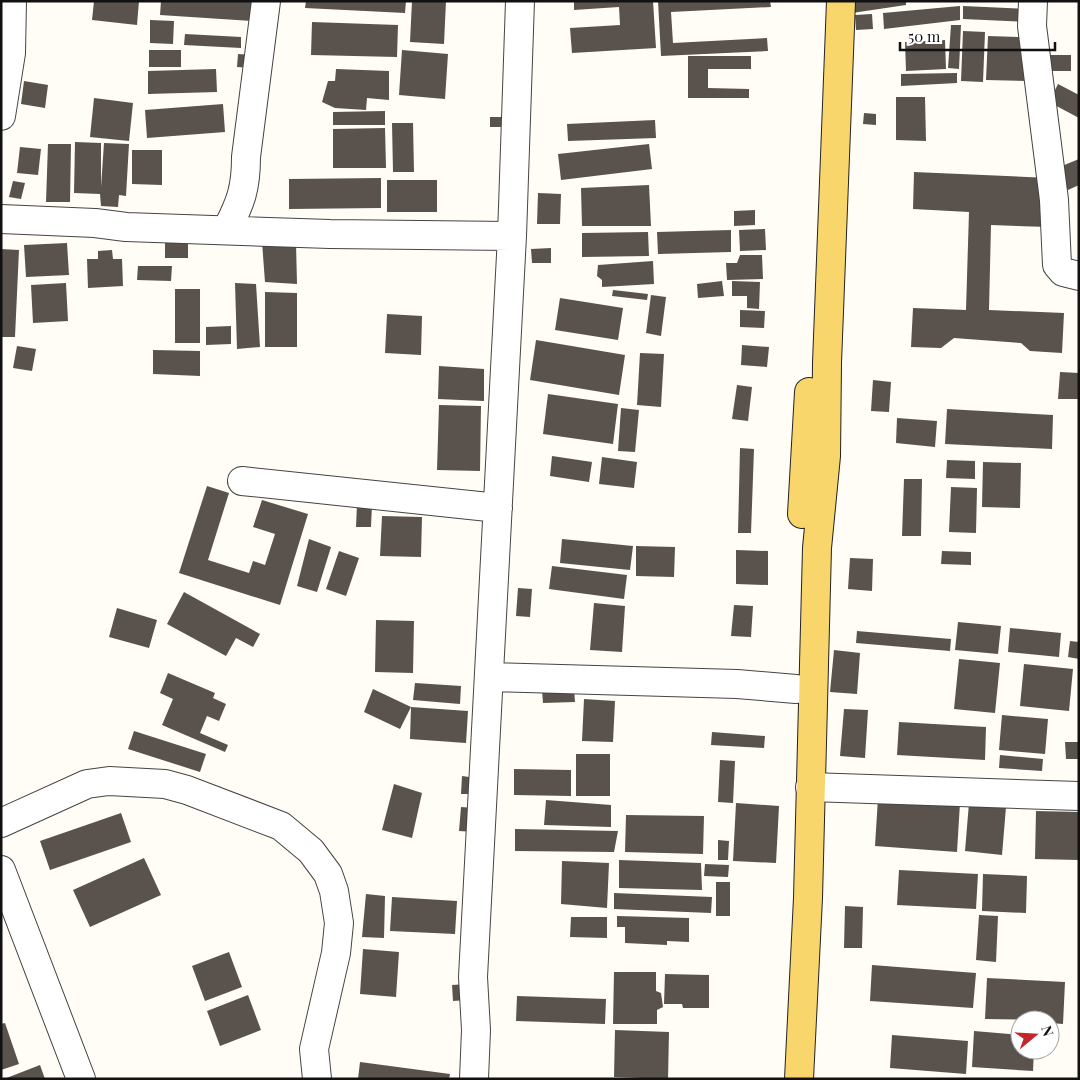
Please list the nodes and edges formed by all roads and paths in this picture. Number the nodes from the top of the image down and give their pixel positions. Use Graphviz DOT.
graph roads {
  1 [pos="266,1"];
  2 [pos="520,1"];
  3 [pos="824,1"];
  4 [pos="841,1"];
  5 [pos="1033,1"];
  6 [pos="8,15"];
  7 [pos="1,116"];
  8 [pos="1,219"];
  9 [pos="227,229"];
  10 [pos="512,236"];
  11 [pos="1079,276"];
  12 [pos="242,481"];
  13 [pos="498,508"];
  14 [pos="490,677"];
  15 [pos="796,689"];
  16 [pos="810,787"];
  17 [pos="1079,796"];
  18 [pos="1,823"];
  19 [pos="1,870"];
  20 [pos="81,1079"];
  21 [pos="317,1079"];
  22 [pos="474,1079"];
  23 [pos="782,1079"];
  24 [pos="799,1079"];
  1 -- 9 [label="street"];
  2 -- 10 [label="street"];
  3 -- 15 [label="main road"];
  4 -- 16 [label="main road"];
  5 -- 11 [label="street"];
  6 -- 7 [label="street"];
  8 -- 9 [label="street"];
  9 -- 10 [label="street"];
  10 -- 13 [label="street"];
  12 -- 13 [label="street"];
  13 -- 14 [label="street"];
  14 -- 15 [label="street"];
  14 -- 22 [label="street"];
  15 -- 23 [label="main road"];
  16 -- 17 [label="street"];
  16 -- 24 [label="main road"];
  18 -- 21 [label="street"];
  19 -- 20 [label="street"];
}
